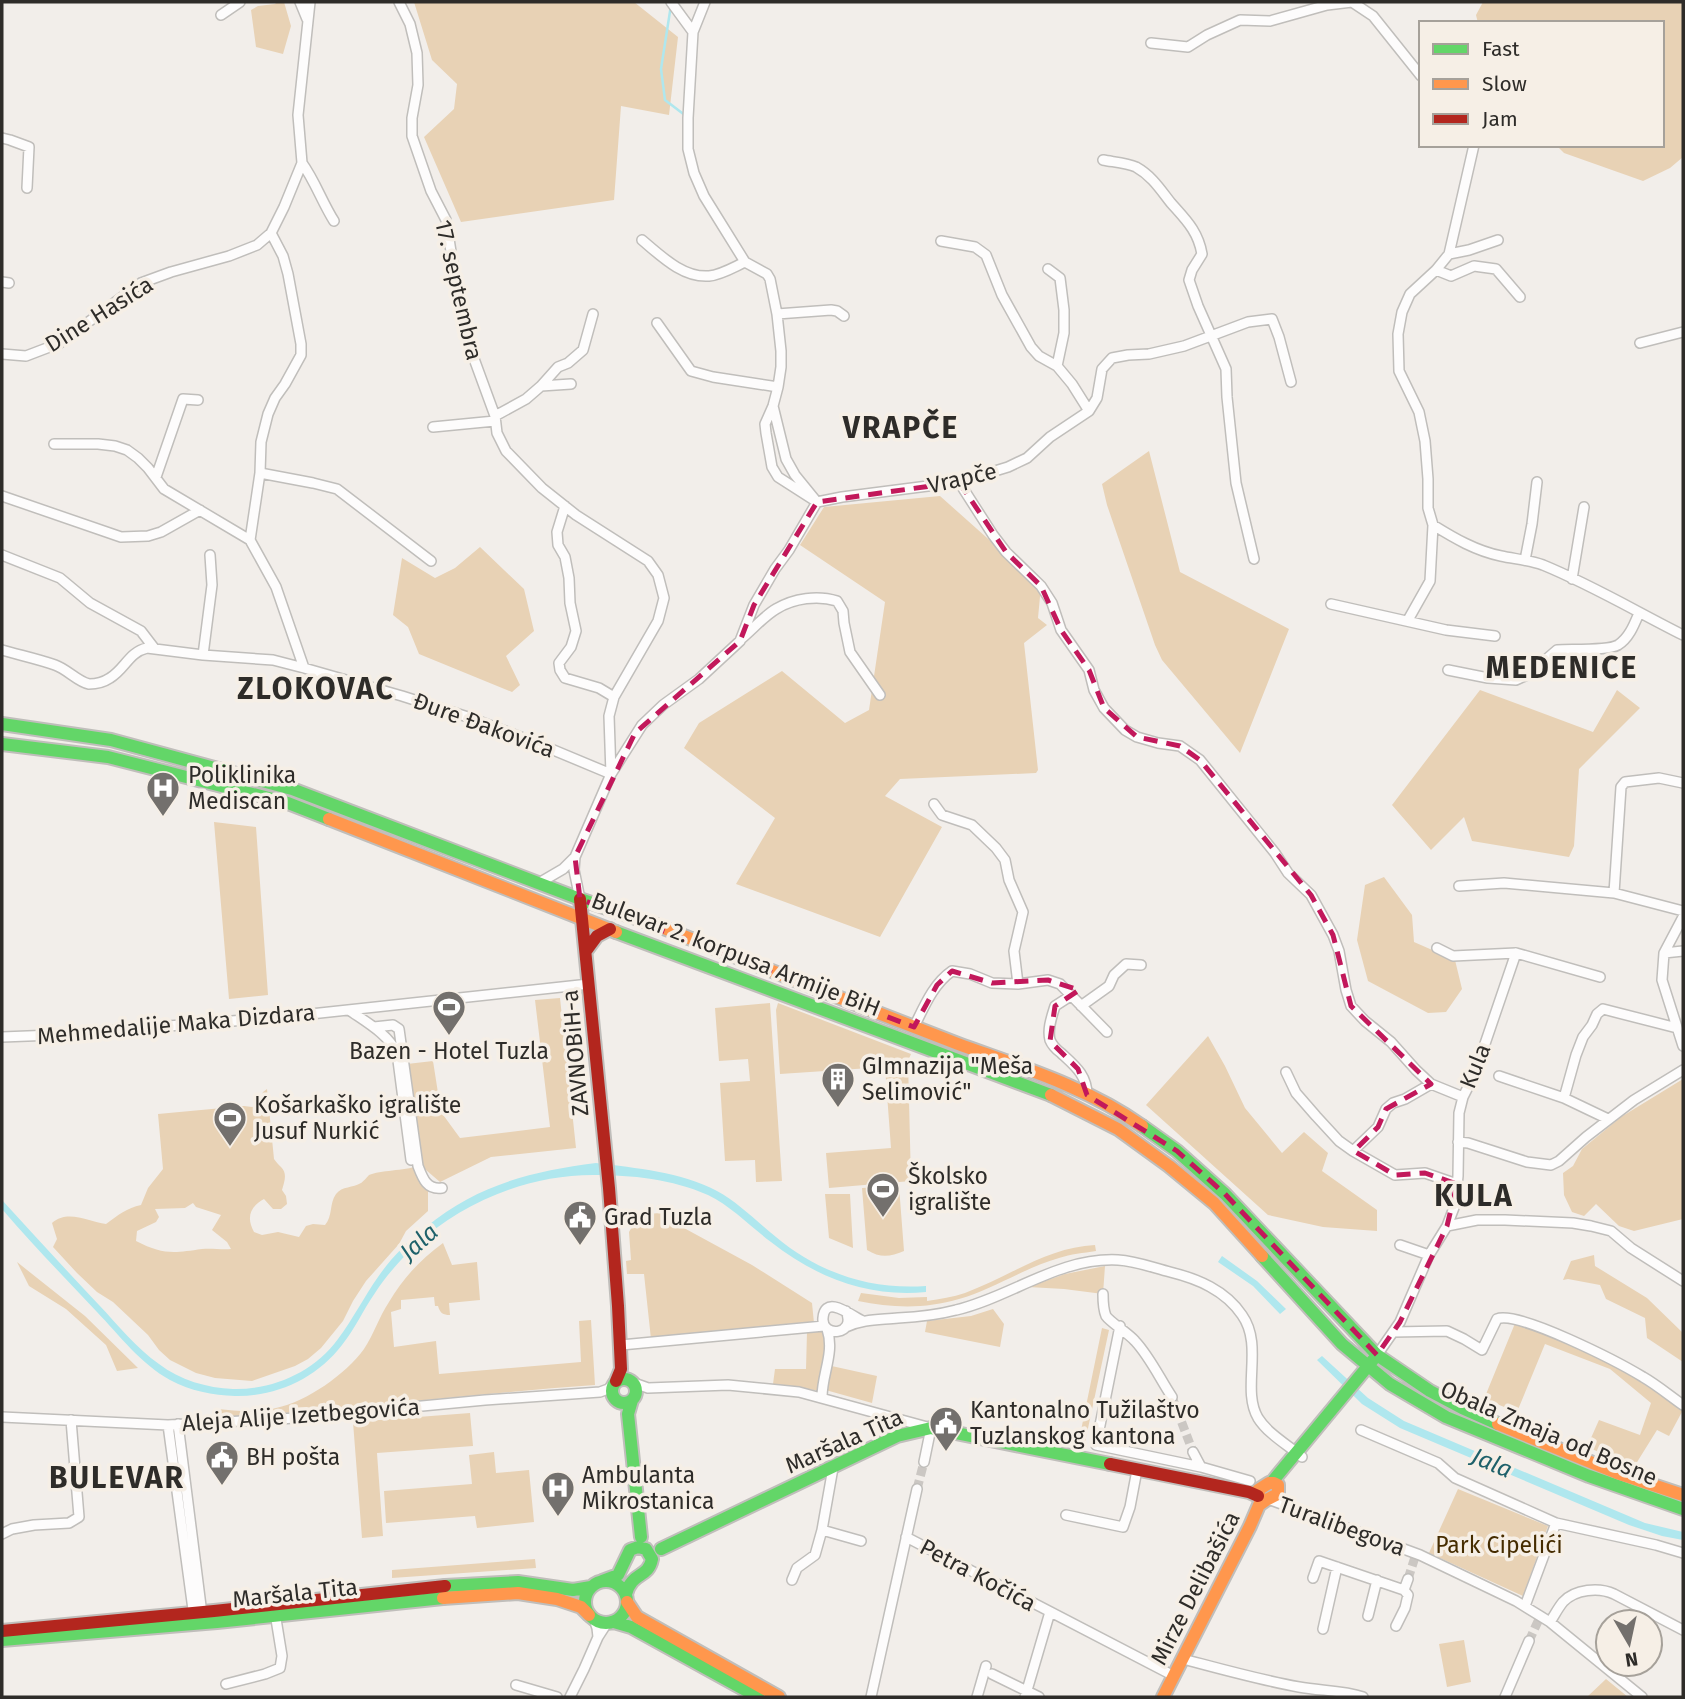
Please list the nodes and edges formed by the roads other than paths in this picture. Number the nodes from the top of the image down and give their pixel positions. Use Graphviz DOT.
graph roads {
  1 [pos="240,2"];
  2 [pos="300,2"];
  3 [pos="310,2"];
  4 [pos="399,2"];
  5 [pos="671,2"];
  6 [pos="705,2"];
  7 [pos="221,15"];
  8 [pos="308,21"];
  9 [pos="693,32"];
  10 [pos="1151,43"];
  11 [pos="1419,74"];
  12 [pos="2,138"];
  13 [pos="1474,147"];
  14 [pos="1103,160"];
  15 [pos="302,163"];
  16 [pos="27,188"];
  17 [pos="334,221"];
  18 [pos="271,233"];
  19 [pos="642,240"];
  20 [pos="1498,240"];
  21 [pos="941,241"];
  22 [pos="1450,254"];
  23 [pos="745,262"];
  24 [pos="1048,269"];
  25 [pos="1436,270"];
  26 [pos="1520,297"];
  27 [pos="593,314"];
  28 [pos="777,314"];
  29 [pos="844,316"];
  30 [pos="657,323"];
  31 [pos="1683,332"];
  32 [pos="1211,337"];
  33 [pos="1640,343"];
  34 [pos="2,354"];
  35 [pos="1057,366"];
  36 [pos="1291,383"];
  37 [pos="571,384"];
  38 [pos="541,386"];
  39 [pos="778,387"];
  40 [pos="198,400"];
  41 [pos="773,406"];
  42 [pos="1089,411"];
  43 [pos="495,419"];
  44 [pos="433,427"];
  45 [pos="54,444"];
  46 [pos="260,473"];
  47 [pos="156,477"];
  48 [pos="959,482"];
  49 [pos="1537,482"];
  50 [pos="2,496"];
  51 [pos="817,502"];
  52 [pos="565,506"];
  53 [pos="1584,507"];
  54 [pos="200,510"];
  55 [pos="1433,525"];
  56 [pos="250,540"];
  57 [pos="2,555"];
  58 [pos="210,555"];
  59 [pos="1254,559"];
  60 [pos="1525,560"];
  61 [pos="431,561"];
  62 [pos="1572,579"];
  63 [pos="1331,604"];
  64 [pos="1639,613"];
  65 [pos="1408,620"];
  66 [pos="1683,635"];
  67 [pos="1495,636"];
  68 [pos="740,641"];
  69 [pos="154,648"];
  70 [pos="2,650"];
  71 [pos="203,655"];
  72 [pos="304,668"];
  73 [pos="1448,670"];
  74 [pos="880,695"];
  75 [pos="614,697"];
  76 [pos="2,724"];
  77 [pos="2,744"];
  78 [pos="611,774"];
  79 [pos="1683,783"];
  80 [pos="934,804"];
  81 [pos="575,857"];
  82 [pos="539,883"];
  83 [pos="1459,886"];
  84 [pos="1614,893"];
  85 [pos="580,899"];
  86 [pos="1683,911"];
  87 [pos="1683,917"];
  88 [pos="583,919"];
  89 [pos="610,929"];
  90 [pos="1437,948"];
  91 [pos="586,951"];
  92 [pos="1683,951"];
  93 [pos="1516,953"];
  94 [pos="1664,953"];
  95 [pos="1142,965"];
  96 [pos="1600,977"];
  97 [pos="589,984"];
  98 [pos="1018,984"];
  99 [pos="1072,995"];
  100 [pos="1081,1006"];
  101 [pos="349,1010"];
  102 [pos="374,1027"];
  103 [pos="914,1027"];
  104 [pos="1677,1028"];
  105 [pos="1107,1032"];
  106 [pos="2,1037"];
  107 [pos="1683,1046"];
  108 [pos="1683,1070"];
  109 [pos="1286,1072"];
  110 [pos="1499,1076"];
  111 [pos="1432,1084"];
  112 [pos="1087,1095"];
  113 [pos="1463,1097"];
  114 [pos="1564,1098"];
  115 [pos="1608,1119"];
  116 [pos="1458,1142"];
  117 [pos="1353,1150"];
  118 [pos="411,1160"];
  119 [pos="1457,1184"];
  120 [pos="442,1188"];
  121 [pos="1447,1227"];
  122 [pos="1400,1245"];
  123 [pos="1429,1255"];
  124 [pos="1683,1281"];
  125 [pos="1103,1294"];
  126 [pos="846,1311"];
  127 [pos="863,1321"];
  128 [pos="1120,1326"];
  129 [pos="826,1327"];
  130 [pos="845,1328"];
  131 [pos="1393,1332"];
  132 [pos="831,1343"];
  133 [pos="621,1345"];
  134 [pos="1381,1353"];
  135 [pos="1371,1369"];
  136 [pos="617,1378"];
  137 [pos="633,1382"];
  138 [pos="648,1388"];
  139 [pos="600,1392"];
  140 [pos="822,1397"];
  141 [pos="1172,1397"];
  142 [pos="633,1399"];
  143 [pos="616,1400"];
  144 [pos="1683,1405"];
  145 [pos="628,1414"];
  146 [pos="2,1417"];
  147 [pos="71,1420"];
  148 [pos="173,1424"];
  149 [pos="931,1428"];
  150 [pos="1361,1430"];
  151 [pos="1193,1452"];
  152 [pos="1300,1454"];
  153 [pos="924,1462"];
  154 [pos="1201,1467"];
  155 [pos="833,1468"];
  156 [pos="1137,1470"];
  157 [pos="917,1489"];
  158 [pos="1267,1492"];
  159 [pos="1683,1496"];
  160 [pos="1683,1509"];
  161 [pos="1066,1515"];
  162 [pos="1556,1522"];
  163 [pos="822,1530"];
  164 [pos="2,1534"];
  165 [pos="906,1537"];
  166 [pos="861,1541"];
  167 [pos="644,1549"];
  168 [pos="1683,1553"];
  169 [pos="1337,1567"];
  170 [pos="1313,1578"];
  171 [pos="1408,1579"];
  172 [pos="792,1580"];
  173 [pos="1377,1580"];
  174 [pos="597,1584"];
  175 [pos="464,1590"];
  176 [pos="1404,1590"];
  177 [pos="626,1598"];
  178 [pos="1525,1606"];
  179 [pos="274,1610"];
  180 [pos="1050,1612"];
  181 [pos="1368,1616"];
  182 [pos="198,1617"];
  183 [pos="601,1620"];
  184 [pos="1550,1622"];
  185 [pos="1396,1626"];
  186 [pos="1323,1629"];
  187 [pos="1683,1630"];
  188 [pos="2,1631"];
  189 [pos="2,1640"];
  190 [pos="1529,1641"];
  191 [pos="1183,1659"];
  192 [pos="1174,1676"];
  193 [pos="226,1684"];
  194 [pos="516,1685"];
  195 [pos="1026,1694"];
  196 [pos="557,1697"];
  197 [pos="570,1697"];
  198 [pos="758,1697"];
  199 [pos="779,1697"];
  200 [pos="871,1697"];
  201 [pos="977,1697"];
  202 [pos="1039,1697"];
  203 [pos="1163,1697"];
  204 [pos="1363,1697"];
  205 [pos="1505,1697"];
  206 [pos="1642,1697"];
  1 -- 7 [label="street"];
  2 -- 8 [label="street"];
  3 -- 8 [label="street"];
  4 -- 43 [label="street, 17. septembra"];
  5 -- 9 [label="street"];
  6 -- 9 [label="street"];
  8 -- 15 [label="street"];
  9 -- 23 [label="street"];
  10 -- 11 [label="street"];
  12 -- 16 [label="street"];
  13 -- 22 [label="street"];
  14 -- 32 [label="street"];
  15 -- 17 [label="street"];
  15 -- 18 [label="street"];
  18 -- 34 [label="street, Dine Hasića"];
  18 -- 46 [label="street"];
  19 -- 23 [label="street"];
  20 -- 22 [label="street"];
  21 -- 35 [label="street"];
  22 -- 25 [label="street"];
  23 -- 28 [label="street"];
  24 -- 35 [label="street"];
  25 -- 26 [label="street"];
  25 -- 55 [label="street"];
  27 -- 38 [label="street"];
  28 -- 29 [label="street"];
  28 -- 39 [label="street"];
  30 -- 39 [label="street"];
  31 -- 33 [label="street"];
  32 -- 36 [label="street"];
  32 -- 42 [label="street"];
  32 -- 59 [label="street"];
  35 -- 42 [label="street"];
  37 -- 38 [label="street"];
  38 -- 43 [label="street"];
  39 -- 41 [label="street"];
  40 -- 47 [label="street"];
  41 -- 51 [label="street"];
  41 -- 51 [label="street"];
  42 -- 48 [label="street, Vrapče"];
  43 -- 44 [label="street"];
  43 -- 52 [label="street, 17. septembra"];
  45 -- 47 [label="street"];
  46 -- 56 [label="street"];
  46 -- 61 [label="street"];
  47 -- 54 [label="street"];
  48 -- 51 [label="street, Vrapče"];
  48 -- 111 [label="street"];
  49 -- 60 [label="street"];
  50 -- 54 [label="street"];
  51 -- 68 [label="street"];
  52 -- 75 [label="street"];
  52 -- 75 [label="street, 17. septembra"];
  53 -- 62 [label="street"];
  54 -- 56 [label="street"];
  55 -- 60 [label="street"];
  55 -- 65 [label="street"];
  56 -- 72 [label="street"];
  57 -- 69 [label="street"];
  58 -- 71 [label="street"];
  60 -- 62 [label="street"];
  62 -- 64 [label="street"];
  63 -- 65 [label="street"];
  64 -- 66 [label="street"];
  64 -- 73 [label="street"];
  65 -- 67 [label="street"];
  68 -- 74 [label="street"];
  68 -- 78 [label="street"];
  69 -- 70 [label="street"];
  69 -- 71 [label="street, Đure Đakovića"];
  71 -- 72 [label="street, Đure Đakovića"];
  72 -- 78 [label="street, Đure Đakovića"];
  75 -- 78 [label="street, 17. septembra"];
  76 -- 82 [label="main road, Bulevar 2. korpusa Armije BiH"];
  77 -- 88 [label="main road, Bulevar 2. korpusa Armije BiH"];
  78 -- 81 [label="street, 17. septembra"];
  79 -- 84 [label="street"];
  80 -- 98 [label="street"];
  81 -- 82 [label="street"];
  81 -- 85 [label="street, 17. septembra"];
  82 -- 85 [label="main road, Bulevar 2. korpusa Armije BiH"];
  83 -- 84 [label="street"];
  84 -- 86 [label="street"];
  85 -- 88 [label="main road"];
  85 -- 103 [label="main road, Bulevar 2. korpusa Armije BiH"];
  87 -- 94 [label="street"];
  88 -- 89 [label="main road, Bulevar 2. korpusa Armije BiH"];
  88 -- 91 [label="main road"];
  89 -- 91 [label="main road"];
  89 -- 135 [label="main road, Bulevar 2. korpusa Armije BiH"];
  90 -- 93 [label="street"];
  91 -- 97 [label="main road, ZAVNOBiH-a"];
  92 -- 94 [label="street"];
  93 -- 96 [label="street"];
  93 -- 113 [label="street, Kula"];
  94 -- 104 [label="street"];
  95 -- 100 [label="street"];
  97 -- 101 [label="street, Mehmedalije Maka Dizdara"];
  97 -- 133 [label="main road, ZAVNOBiH-a"];
  98 -- 99 [label="street"];
  98 -- 103 [label="street"];
  99 -- 100 [label="street"];
  99 -- 112 [label="street"];
  100 -- 105 [label="street"];
  101 -- 102 [label="street"];
  101 -- 106 [label="street, Mehmedalije Maka Dizdara"];
  102 -- 118 [label="street"];
  102 -- 120 [label="street"];
  103 -- 112 [label="main road, Bulevar 2. korpusa Armije BiH"];
  104 -- 107 [label="street"];
  104 -- 114 [label="street"];
  108 -- 115 [label="street"];
  109 -- 117 [label="street"];
  110 -- 114 [label="street"];
  111 -- 113 [label="street"];
  111 -- 117 [label="street, Kula"];
  112 -- 134 [label="main road, Bulevar 2. korpusa Armije BiH"];
  113 -- 116 [label="street, Kula"];
  114 -- 115 [label="street"];
  115 -- 116 [label="street"];
  116 -- 119 [label="street, Kula"];
  117 -- 119 [label="street"];
  119 -- 121 [label="street, Kula"];
  121 -- 123 [label="street, Kula"];
  121 -- 124 [label="street"];
  122 -- 123 [label="street"];
  123 -- 131 [label="street, Kula"];
  125 -- 128 [label="street"];
  126 -- 127 [label="street"];
  126 -- 129 [label="street"];
  126 -- 130 [label="street"];
  127 -- 130 [label="street"];
  127 -- 152 [label="street"];
  128 -- 141 [label="street"];
  128 -- 154 [label="street, Turalibegova"];
  129 -- 130 [label="street"];
  129 -- 132 [label="street"];
  129 -- 133 [label="street"];
  130 -- 132 [label="street"];
  131 -- 134 [label="street, Kula"];
  131 -- 144 [label="street"];
  132 -- 140 [label="street"];
  133 -- 136 [label="main road"];
  134 -- 135 [label="main road, Mirze Delibašića"];
  134 -- 159 [label="main road, Obala Zmaja od Bosne"];
  135 -- 152 [label="main road, Mirze Delibašića"];
  135 -- 160 [label="main road, Obala Zmaja od Bosne"];
  136 -- 137 [label="main road"];
  136 -- 139 [label="street"];
  136 -- 143 [label="main road"];
  137 -- 138 [label="street"];
  137 -- 142 [label="main road"];
  138 -- 140 [label="street"];
  138 -- 142 [label="street"];
  139 -- 143 [label="street"];
  139 -- 148 [label="street, Aleja Alije Izetbegovića"];
  140 -- 149 [label="street"];
  142 -- 143 [label="main road"];
  142 -- 145 [label="main road"];
  143 -- 145 [label="main road"];
  145 -- 167 [label="main road"];
  146 -- 147 [label="street, Aleja Alije Izetbegovića"];
  147 -- 148 [label="street, Aleja Alije Izetbegovića"];
  147 -- 164 [label="street"];
  148 -- 182 [label="street"];
  149 -- 153 [label="street"];
  149 -- 155 [label="main road, Maršala Tita"];
  149 -- 156 [label="main road, Maršala Tita"];
  150 -- 162 [label="street"];
  151 -- 154 [label="street"];
  152 -- 158 [label="main road, Mirze Delibašića"];
  154 -- 158 [label="street, Turalibegova"];
  155 -- 163 [label="street"];
  155 -- 167 [label="main road, Maršala Tita"];
  156 -- 158 [label="main road, Maršala Tita"];
  156 -- 161 [label="street"];
  157 -- 165 [label="street"];
  158 -- 178 [label="street, Turalibegova"];
  158 -- 191 [label="main road, Mirze Delibašića"];
  162 -- 168 [label="street"];
  162 -- 178 [label="street"];
  163 -- 166 [label="street"];
  163 -- 172 [label="street"];
  165 -- 180 [label="street, Petra Kočića"];
  165 -- 200 [label="street"];
  167 -- 174 [label="main road"];
  167 -- 177 [label="main road"];
  169 -- 170 [label="street, Turalibegova"];
  169 -- 173 [label="street, Turalibegova"];
  169 -- 186 [label="street, Turalibegova"];
  171 -- 176 [label="street, Turalibegova"];
  173 -- 176 [label="street, Turalibegova"];
  173 -- 181 [label="street, Turalibegova"];
  174 -- 175 [label="main road, Maršala Tita"];
  174 -- 177 [label="main road"];
  174 -- 183 [label="main road"];
  175 -- 179 [label="main road, Maršala Tita"];
  175 -- 183 [label="main road, Maršala Tita"];
  176 -- 185 [label="street, Turalibegova"];
  177 -- 183 [label="main road"];
  177 -- 199 [label="main road"];
  178 -- 184 [label="street, Turalibegova"];
  179 -- 182 [label="main road, Maršala Tita"];
  179 -- 193 [label="street"];
  180 -- 192 [label="street, Petra Kočića"];
  180 -- 195 [label="street, Petra Kočića"];
  182 -- 188 [label="main road, Maršala Tita"];
  182 -- 189 [label="main road, Maršala Tita"];
  183 -- 197 [label="street"];
  183 -- 198 [label="main road, Maršala Tita"];
  184 -- 187 [label="street"];
  184 -- 206 [label="street, Turalibegova"];
  190 -- 205 [label="street"];
  191 -- 192 [label="main road, Mirze Delibašića"];
  191 -- 204 [label="street"];
  192 -- 203 [label="main road, Mirze Delibašića"];
  194 -- 196 [label="street"];
  195 -- 201 [label="street"];
  195 -- 202 [label="street"];
}
